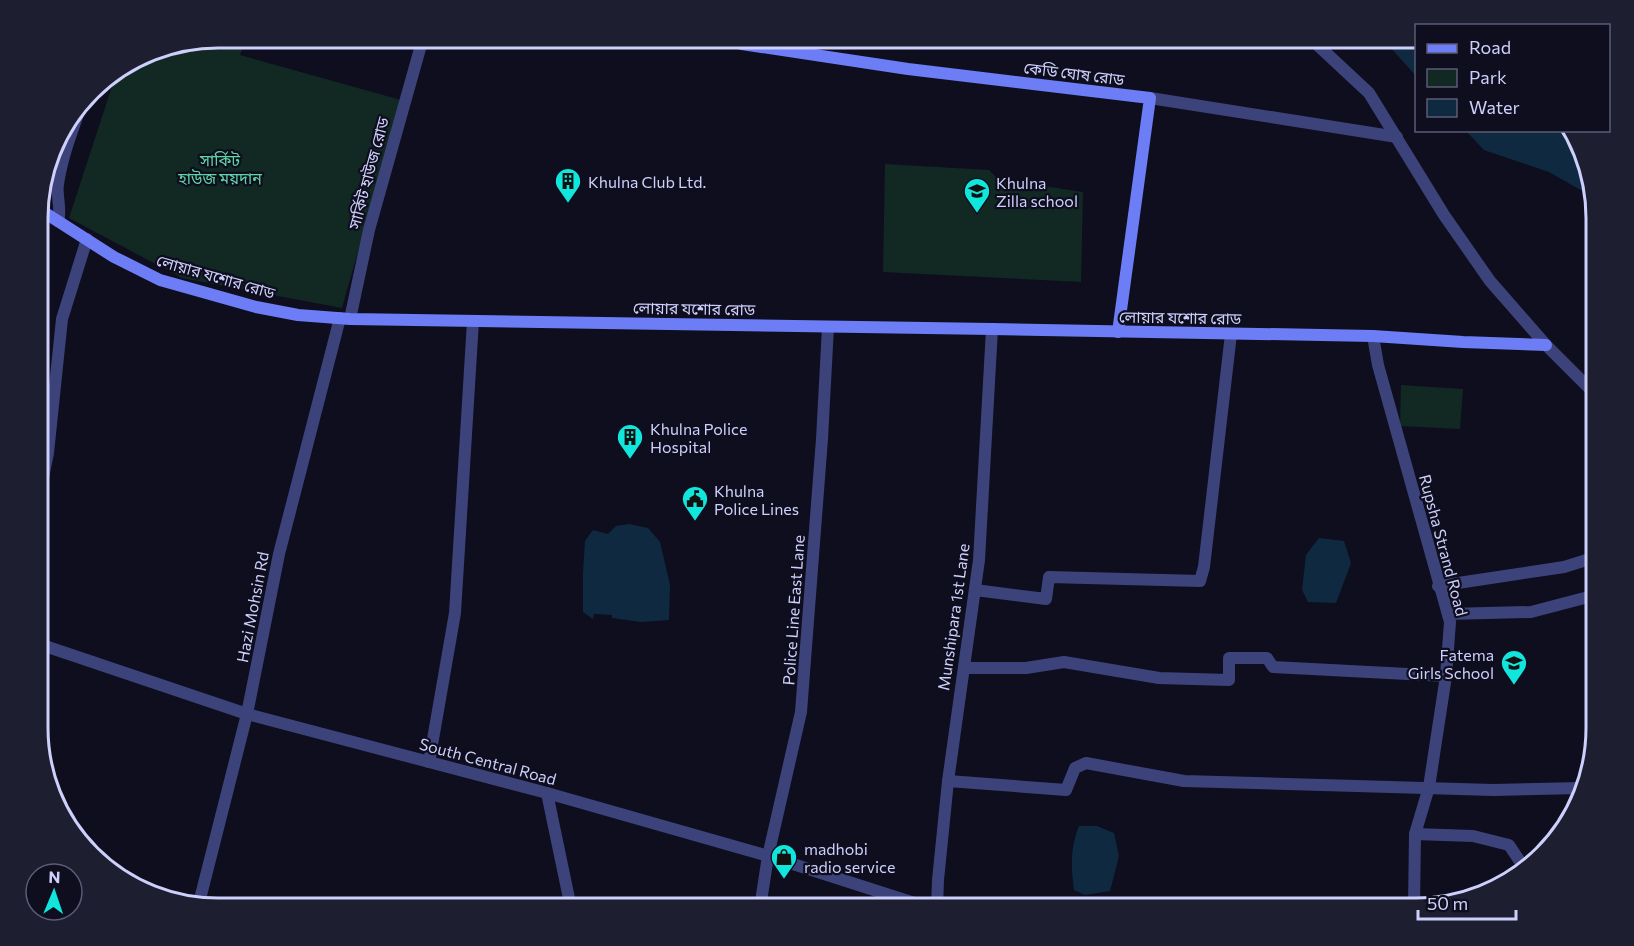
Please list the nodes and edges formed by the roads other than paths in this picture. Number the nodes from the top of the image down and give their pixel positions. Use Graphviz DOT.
graph roads {
  1 [pos="420,48"];
  2 [pos="769,48"];
  3 [pos="1321,48"];
  4 [pos="1150,98"];
  5 [pos="74,128"];
  6 [pos="1397,137"];
  7 [pos="48,215"];
  8 [pos="58,221"];
  9 [pos="87,239"];
  10 [pos="345,319"];
  11 [pos="473,321"];
  12 [pos="828,327"];
  13 [pos="992,329"];
  14 [pos="1118,332"];
  15 [pos="1231,334"];
  16 [pos="1373,336"];
  17 [pos="1546,345"];
  18 [pos="1586,385"];
  19 [pos="48,453"];
  20 [pos="1586,560"];
  21 [pos="1438,586"];
  22 [pos="975,590"];
  23 [pos="1586,598"];
  24 [pos="1448,614"];
  25 [pos="48,647"];
  26 [pos="964,668"];
  27 [pos="1446,676"];
  28 [pos="247,714"];
  29 [pos="429,762"];
  30 [pos="948,781"];
  31 [pos="1430,787"];
  32 [pos="1575,788"];
  33 [pos="547,793"];
  34 [pos="1415,834"];
  35 [pos="768,856"];
  36 [pos="1520,862"];
  37 [pos="200,897"];
  38 [pos="569,898"];
  39 [pos="762,898"];
  40 [pos="899,898"];
  41 [pos="937,898"];
  42 [pos="1414,898"];
  1 -- 10 [label="street, সার্কিট হাউজ রোড"];
  2 -- 4 [label="main road, কেডি ঘোষ রোড"];
  3 -- 6 [label="street"];
  4 -- 6 [label="street"];
  4 -- 14 [label="main road"];
  5 -- 8 [label="street"];
  6 -- 17 [label="street"];
  7 -- 8 [label="main road, লোয়ার যশোর রোড"];
  8 -- 9 [label="main road, লোয়ার যশোর রোড"];
  9 -- 10 [label="main road, লোয়ার যশোর রোড"];
  9 -- 19 [label="street"];
  10 -- 11 [label="main road, লোয়ার যশোর রোড"];
  10 -- 28 [label="street, Hazi Mohsin Rd"];
  11 -- 12 [label="main road, লোয়ার যশোর রোড"];
  11 -- 29 [label="street"];
  12 -- 13 [label="main road, লোয়ার যশোর রোড"];
  12 -- 35 [label="street, Police Line East Lane"];
  13 -- 14 [label="main road, লোয়ার যশোর রোড"];
  13 -- 22 [label="street, Munshipara 1st Lane"];
  14 -- 15 [label="main road, লোয়ার যশোর রোড"];
  15 -- 16 [label="main road, লোয়ার যশোর রোড"];
  15 -- 22 [label="street"];
  16 -- 17 [label="main road, লোয়ার যশোর রোড"];
  16 -- 21 [label="street, Rupsha Strand Road"];
  17 -- 18 [label="street"];
  20 -- 21 [label="street"];
  21 -- 24 [label="street, Rupsha Strand Road"];
  22 -- 26 [label="street, Munshipara 1st Lane"];
  23 -- 24 [label="street"];
  24 -- 27 [label="street, Rupsha Strand Road"];
  25 -- 28 [label="street, South Central Road"];
  26 -- 27 [label="street"];
  26 -- 30 [label="street, Munshipara 1st Lane"];
  27 -- 31 [label="street, Rupsha Strand Road"];
  28 -- 29 [label="street, South Central Road"];
  28 -- 37 [label="street, Hazi Mohsin Rd"];
  29 -- 33 [label="street, South Central Road"];
  30 -- 31 [label="street"];
  30 -- 41 [label="street, Munshipara 1st Lane"];
  31 -- 32 [label="street"];
  31 -- 34 [label="street, Rupsha Strand Road"];
  33 -- 35 [label="street, South Central Road"];
  33 -- 38 [label="street"];
  34 -- 36 [label="street"];
  34 -- 42 [label="street, Rupsha Strand Road"];
  35 -- 39 [label="street, Police Line East Lane"];
  35 -- 40 [label="street, South Central Road"];
}
